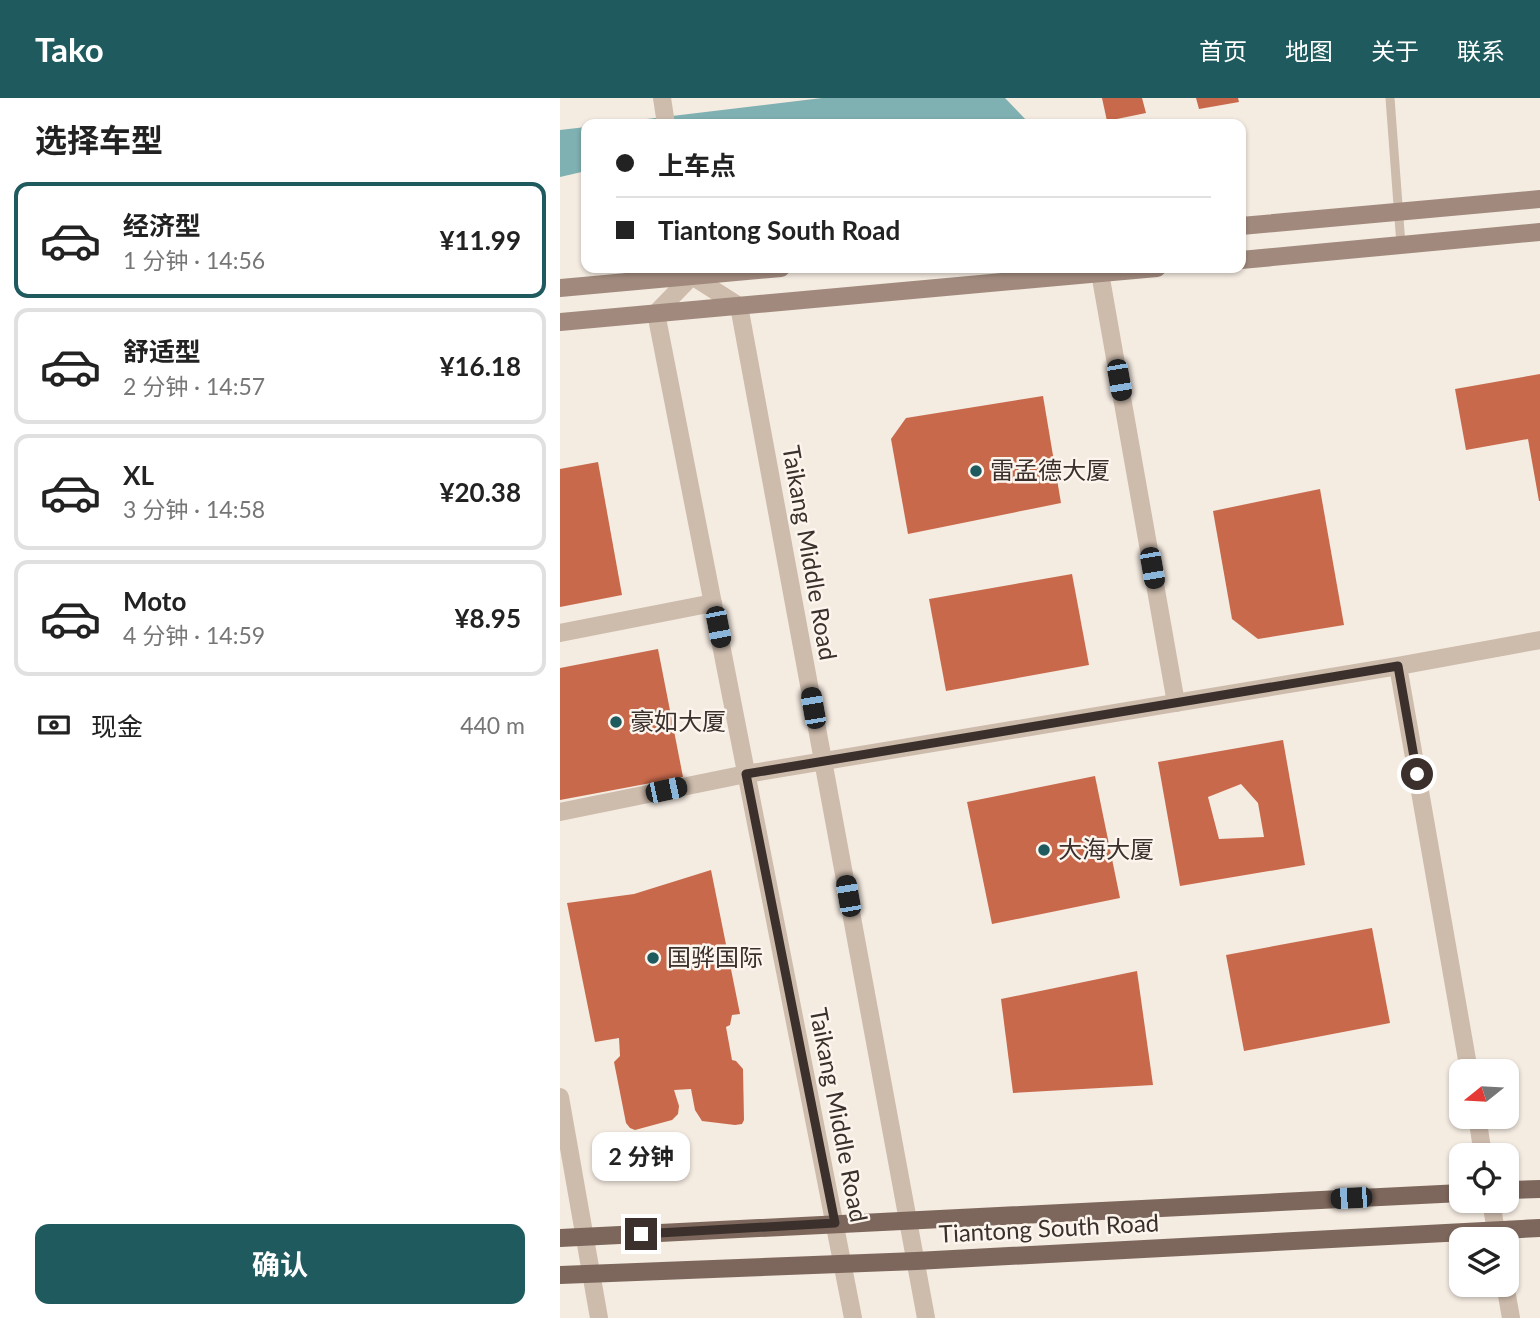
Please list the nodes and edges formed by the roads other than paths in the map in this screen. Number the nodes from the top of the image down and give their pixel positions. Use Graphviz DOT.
graph roads {
  1 [pos="1390,98"];
  2 [pos="1540,199"];
  3 [pos="1399,212"];
  4 [pos="1246,226"];
  5 [pos="1540,232"];
  6 [pos="1401,246"];
  7 [pos="1246,260"];
  8 [pos="683,273"];
  9 [pos="690,273"];
  10 [pos="692,273"];
  11 [pos="1100,273"];
  12 [pos="560,288"];
  13 [pos="739,306"];
  14 [pos="656,313"];
  15 [pos="560,322"];
  16 [pos="713,603"];
  17 [pos="560,633"];
  18 [pos="1540,640"];
  19 [pos="1398,666"];
  20 [pos="1176,703"];
  21 [pos="823,761"];
  22 [pos="746,774"];
  23 [pos="560,812"];
  24 [pos="1467,1059"];
  25 [pos="560,1097"];
  26 [pos="1540,1189"];
  27 [pos="1519,1190"];
  28 [pos="1449,1194"];
  29 [pos="908,1219"];
  30 [pos="835,1223"];
  31 [pos="1540,1228"];
  32 [pos="1519,1231"];
  33 [pos="586,1237"];
  34 [pos="1449,1237"];
  35 [pos="560,1238"];
  36 [pos="916,1261"];
  37 [pos="843,1264"];
  38 [pos="592,1274"];
  39 [pos="560,1275"];
  40 [pos="1507,1297"];
  41 [pos="599,1318"];
  42 [pos="853,1318"];
  43 [pos="926,1318"];
  44 [pos="1511,1318"];
  1 -- 3 [label="lane"];
  2 -- 3 [label="main road"];
  3 -- 4 [label="main road"];
  3 -- 6 [label="lane"];
  5 -- 6 [label="main road"];
  6 -- 7 [label="main road"];
  8 -- 12 [label="main road"];
  9 -- 14 [label="street"];
  10 -- 13 [label="street"];
  11 -- 13 [label="main road"];
  11 -- 20 [label="street"];
  13 -- 14 [label="main road"];
  13 -- 21 [label="street, Taikang Middle Road"];
  14 -- 15 [label="main road"];
  14 -- 16 [label="street, Taikang Middle Road"];
  16 -- 17 [label="street"];
  16 -- 22 [label="street, Taikang Middle Road"];
  18 -- 19 [label="street"];
  19 -- 20 [label="street"];
  19 -- 24 [label="street"];
  20 -- 21 [label="street"];
  21 -- 22 [label="street"];
  21 -- 29 [label="street, Taikang Middle Road"];
  22 -- 23 [label="street"];
  22 -- 30 [label="street, Taikang Middle Road"];
  25 -- 33 [label="street"];
  26 -- 27 [label="main road"];
  28 -- 29 [label="main road, Tiantong South Road"];
  29 -- 30 [label="main road, Tiantong South Road"];
  29 -- 36 [label="street, Taikang Middle Road"];
  30 -- 33 [label="main road, Tiantong South Road"];
  30 -- 37 [label="street, Taikang Middle Road"];
  31 -- 32 [label="main road, Tiantong South Road"];
  33 -- 35 [label="main road, Tiantong South Road"];
  33 -- 38 [label="street"];
  34 -- 36 [label="main road, Tiantong South Road"];
  36 -- 37 [label="main road, Tiantong South Road"];
  36 -- 43 [label="street, Taikang Middle Road"];
  37 -- 38 [label="main road, Tiantong South Road"];
  37 -- 42 [label="street, Taikang Middle Road"];
  38 -- 39 [label="main road, Tiantong South Road"];
  38 -- 41 [label="street"];
  40 -- 44 [label="street"];
}
